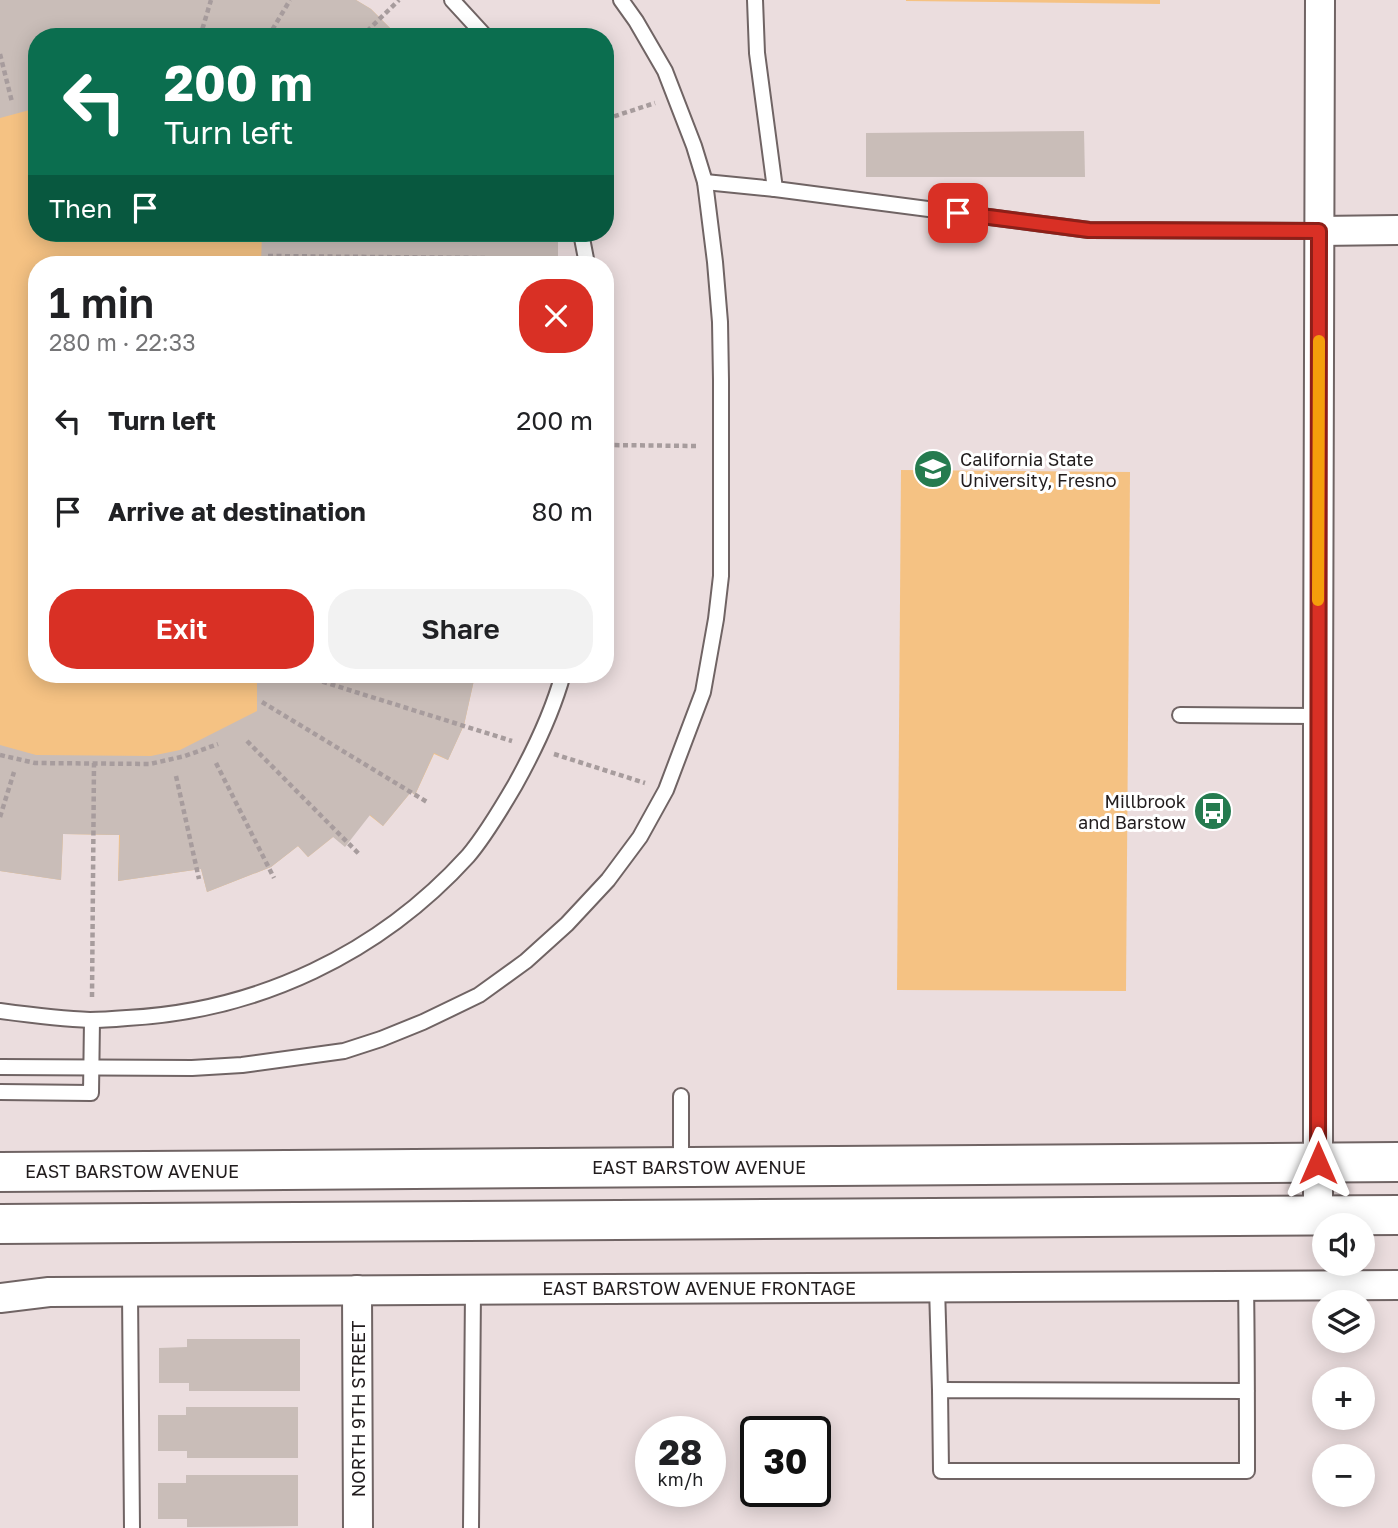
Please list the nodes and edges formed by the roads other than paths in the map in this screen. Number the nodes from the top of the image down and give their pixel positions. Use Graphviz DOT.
graph roads {
  1 [pos="452,0"];
  2 [pos="621,0"];
  3 [pos="755,0"];
  4 [pos="1320,0"];
  5 [pos="478,28"];
  6 [pos="705,182"];
  7 [pos="775,189"];
  8 [pos="1398,230"];
  9 [pos="1319,231"];
  10 [pos="561,683"];
  11 [pos="1180,715"];
  12 [pos="1318,716"];
  13 [pos="0,1011"];
  14 [pos="92,1020"];
  15 [pos="0,1067"];
  16 [pos="92,1068"];
  17 [pos="0,1092"];
  18 [pos="681,1096"];
  19 [pos="1398,1162"];
  20 [pos="1318,1163"];
  21 [pos="681,1167"];
  22 [pos="0,1172"];
  23 [pos="1318,1213"];
  24 [pos="1375,1214"];
  25 [pos="1398,1214"];
  26 [pos="1312,1215"];
  27 [pos="0,1224"];
  28 [pos="1398,1284"];
  29 [pos="1246,1285"];
  30 [pos="937,1287"];
  31 [pos="357,1290"];
  32 [pos="472,1290"];
  33 [pos="130,1292"];
  34 [pos="0,1298"];
  35 [pos="940,1390"];
  36 [pos="1247,1391"];
  37 [pos="132,1528"];
  38 [pos="358,1528"];
  39 [pos="471,1528"];
  1 -- 5 [label="lane"];
  2 -- 6 [label="lane"];
  3 -- 7 [label="lane"];
  4 -- 9 [label="street"];
  6 -- 7 [label="lane"];
  6 -- 16 [label="lane"];
  7 -- 9 [label="lane"];
  8 -- 9 [label="street"];
  9 -- 12 [label="street"];
  10 -- 14 [label="lane"];
  11 -- 12 [label="lane"];
  12 -- 20 [label="street"];
  13 -- 14 [label="lane"];
  14 -- 16 [label="lane"];
  15 -- 16 [label="lane"];
  16 -- 17 [label="lane"];
  18 -- 21 [label="lane"];
  19 -- 20 [label="main road, EAST BARSTOW AVENUE"];
  20 -- 21 [label="main road, EAST BARSTOW AVENUE"];
  20 -- 23 [label="street"];
  21 -- 22 [label="main road, EAST BARSTOW AVENUE"];
  24 -- 25 [label="main road"];
  26 -- 27 [label="main road"];
  28 -- 29 [label="street, EAST BARSTOW AVENUE FRONTAGE"];
  29 -- 30 [label="street, EAST BARSTOW AVENUE FRONTAGE"];
  29 -- 36 [label="lane"];
  30 -- 32 [label="street, EAST BARSTOW AVENUE FRONTAGE"];
  30 -- 35 [label="lane"];
  31 -- 32 [label="street, EAST BARSTOW AVENUE FRONTAGE"];
  31 -- 33 [label="street, EAST BARSTOW AVENUE FRONTAGE"];
  31 -- 38 [label="street, NORTH 9TH STREET"];
  32 -- 39 [label="lane"];
  33 -- 34 [label="street, EAST BARSTOW AVENUE FRONTAGE"];
  33 -- 37 [label="lane"];
  35 -- 36 [label="lane"];
  35 -- 36 [label="lane"];
}
